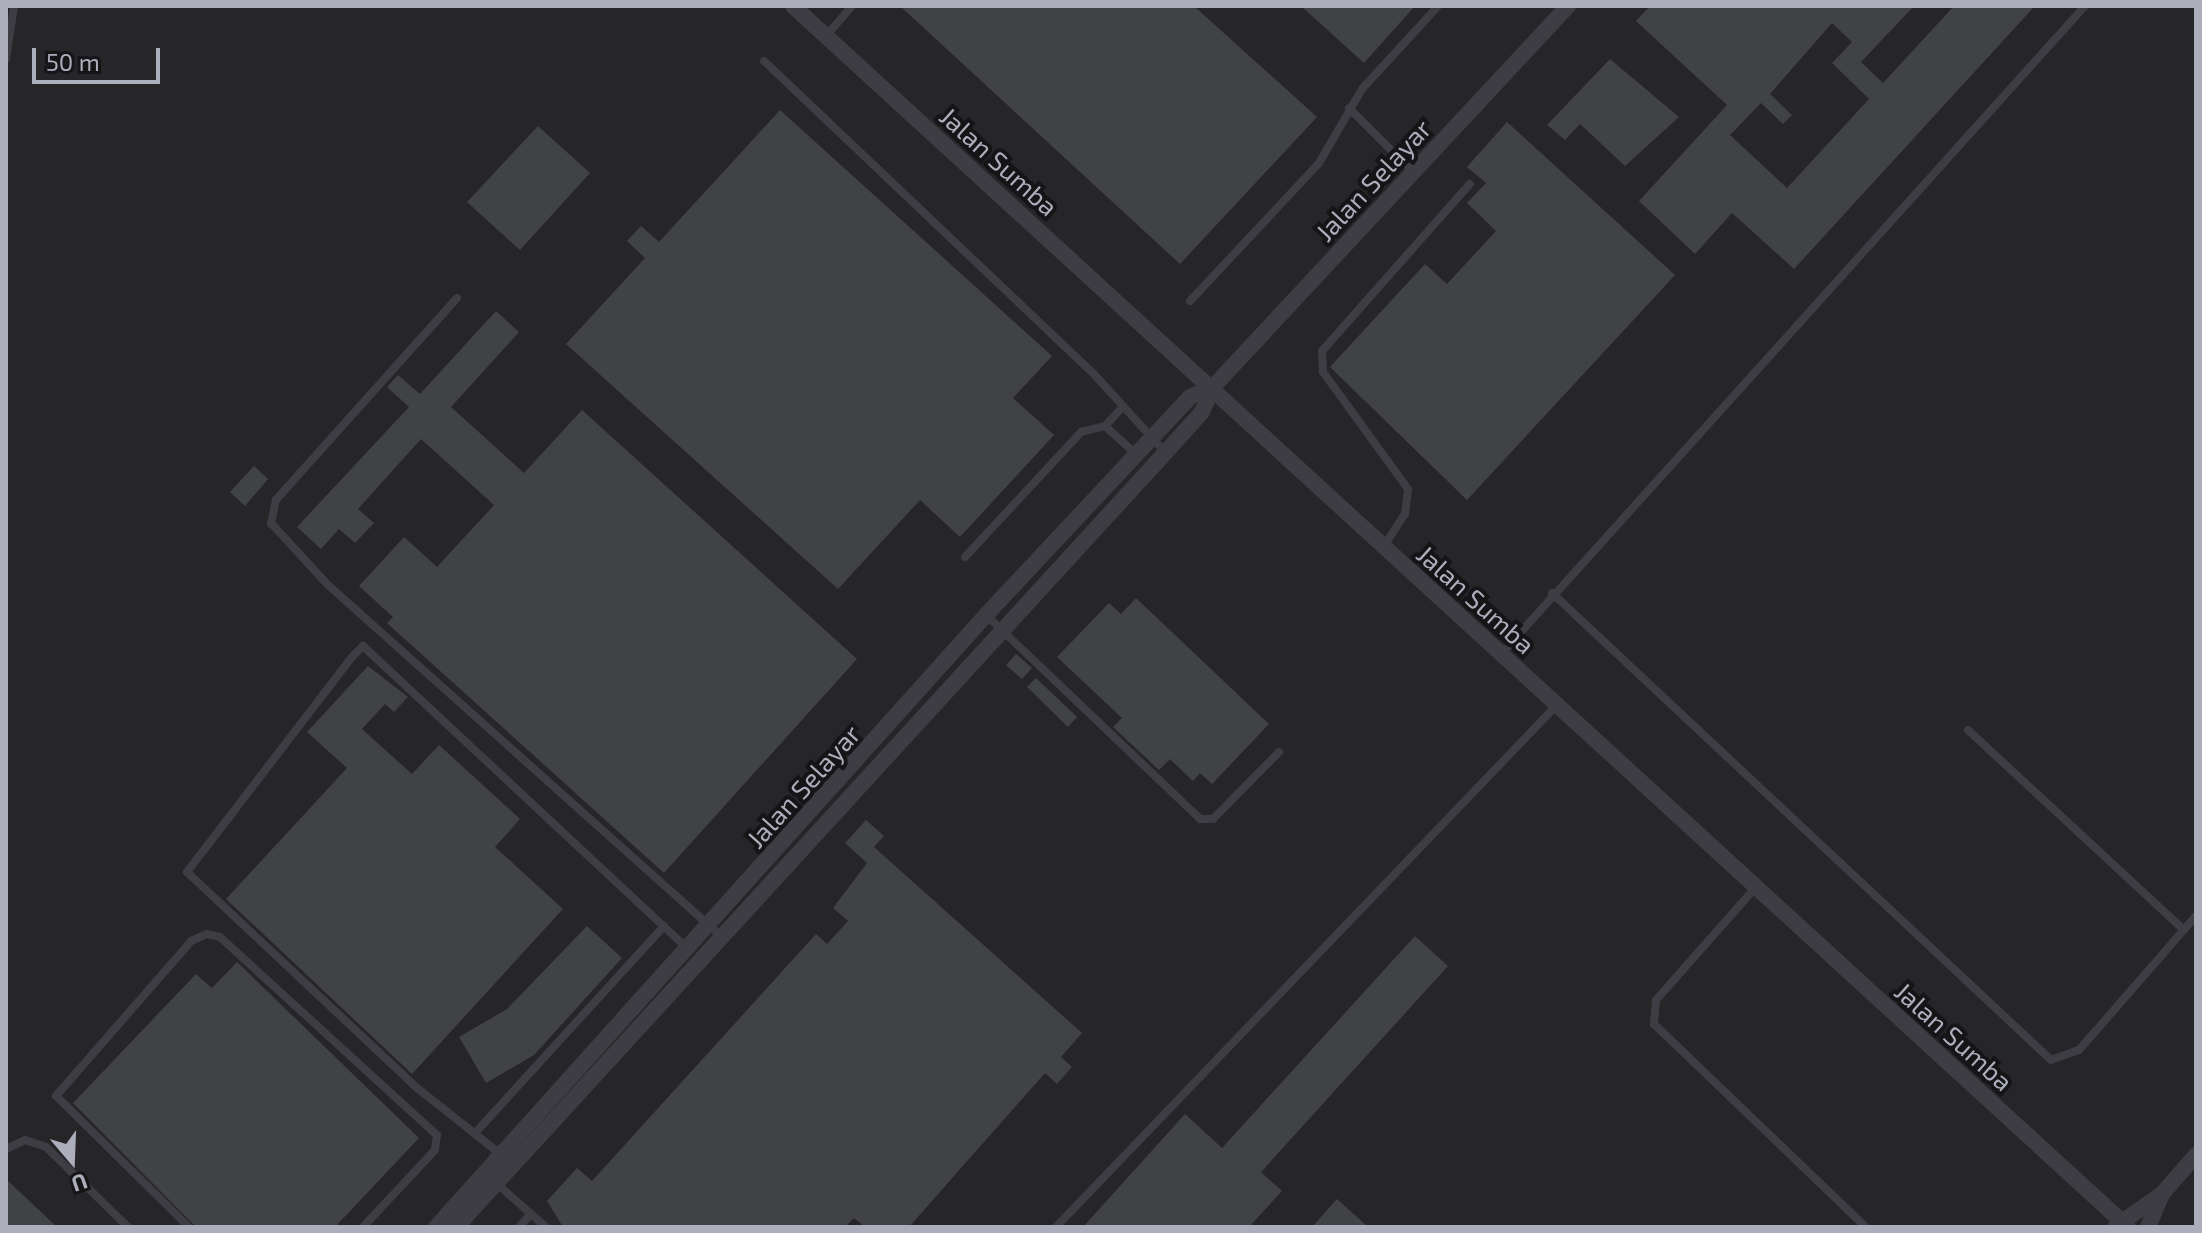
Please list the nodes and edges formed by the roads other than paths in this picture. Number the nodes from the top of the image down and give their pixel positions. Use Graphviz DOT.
graph roads {
  1 [pos="14,6"];
  2 [pos="793,6"];
  3 [pos="852,6"];
  4 [pos="1438,6"];
  5 [pos="1568,6"];
  6 [pos="2085,6"];
  7 [pos="825,36"];
  8 [pos="6,59"];
  9 [pos="764,61"];
  10 [pos="1349,108"];
  11 [pos="1413,173"];
  12 [pos="1470,184"];
  13 [pos="457,298"];
  14 [pos="1190,301"];
  15 [pos="1213,387"];
  16 [pos="1123,407"];
  17 [pos="1105,426"];
  18 [pos="1153,438"];
  19 [pos="1166,452"];
  20 [pos="1137,454"];
  21 [pos="1384,547"];
  22 [pos="965,557"];
  23 [pos="1552,593"];
  24 [pos="986,615"];
  25 [pos="1003,630"];
  26 [pos="1501,654"];
  27 [pos="1557,705"];
  28 [pos="906,707"];
  29 [pos="920,720"];
  30 [pos="1968,730"];
  31 [pos="1279,752"];
  32 [pos="801,824"];
  33 [pos="813,837"];
  34 [pos="1756,887"];
  35 [pos="2196,916"];
  36 [pos="664,926"];
  37 [pos="2184,930"];
  38 [pos="715,931"];
  39 [pos="693,955"];
  40 [pos="476,1132"];
  41 [pos="6,1149"];
  42 [pos="2196,1155"];
  43 [pos="507,1160"];
  44 [pos="490,1178"];
  45 [pos="2162,1194"];
  46 [pos="531,1214"];
  47 [pos="2121,1225"];
  48 [pos="128,1227"];
  49 [pos="189,1227"];
  50 [pos="363,1227"];
  51 [pos="436,1227"];
  52 [pos="456,1227"];
  53 [pos="519,1227"];
  54 [pos="546,1227"];
  55 [pos="1056,1227"];
  56 [pos="1866,1227"];
  57 [pos="2148,1227"];
  1 -- 8 [label="lane"];
  2 -- 7 [label="street, Jalan Sumba"];
  3 -- 7 [label="lane"];
  4 -- 10 [label="lane"];
  5 -- 11 [label="street, Jalan Selayar"];
  6 -- 23 [label="lane"];
  7 -- 15 [label="street, Jalan Sumba"];
  9 -- 16 [label="lane"];
  10 -- 11 [label="lane"];
  10 -- 14 [label="lane"];
  11 -- 15 [label="street, Jalan Selayar"];
  12 -- 21 [label="lane"];
  13 -- 38 [label="lane"];
  15 -- 18 [label="street, Jalan Selayar"];
  15 -- 19 [label="street, Jalan Selayar"];
  15 -- 21 [label="street, Jalan Sumba"];
  16 -- 17 [label="lane"];
  16 -- 18 [label="lane"];
  17 -- 20 [label="lane"];
  17 -- 22 [label="lane"];
  18 -- 19 [label="lane"];
  18 -- 20 [label="street, Jalan Selayar"];
  19 -- 25 [label="street, Jalan Selayar"];
  20 -- 24 [label="street, Jalan Selayar"];
  21 -- 26 [label="street, Jalan Sumba"];
  23 -- 26 [label="lane"];
  23 -- 37 [label="lane"];
  24 -- 25 [label="lane"];
  24 -- 28 [label="street, Jalan Selayar"];
  25 -- 29 [label="street, Jalan Selayar"];
  25 -- 31 [label="lane"];
  26 -- 27 [label="street, Jalan Sumba"];
  27 -- 34 [label="street, Jalan Sumba"];
  27 -- 55 [label="lane"];
  28 -- 29 [label="street"];
  28 -- 32 [label="street, Jalan Selayar"];
  29 -- 33 [label="street, Jalan Selayar"];
  30 -- 37 [label="lane"];
  32 -- 33 [label="street"];
  32 -- 38 [label="street, Jalan Selayar"];
  33 -- 38 [label="street, Jalan Selayar"];
  34 -- 47 [label="street, Jalan Sumba"];
  34 -- 56 [label="lane"];
  35 -- 37 [label="lane"];
  36 -- 39 [label="lane"];
  36 -- 40 [label="lane"];
  36 -- 40 [label="lane"];
  38 -- 39 [label="street, Jalan Selayar"];
  39 -- 43 [label="street, Jalan Selayar"];
  40 -- 43 [label="lane"];
  41 -- 48 [label="lane"];
  42 -- 45 [label="street"];
  43 -- 44 [label="street, Jalan Selayar"];
  44 -- 46 [label="lane"];
  44 -- 51 [label="street, Jalan Selayar"];
  44 -- 52 [label="street, Jalan Selayar"];
  45 -- 47 [label="street"];
  45 -- 57 [label="street"];
  46 -- 53 [label="lane"];
  46 -- 54 [label="lane"];
  49 -- 50 [label="lane"];
}
